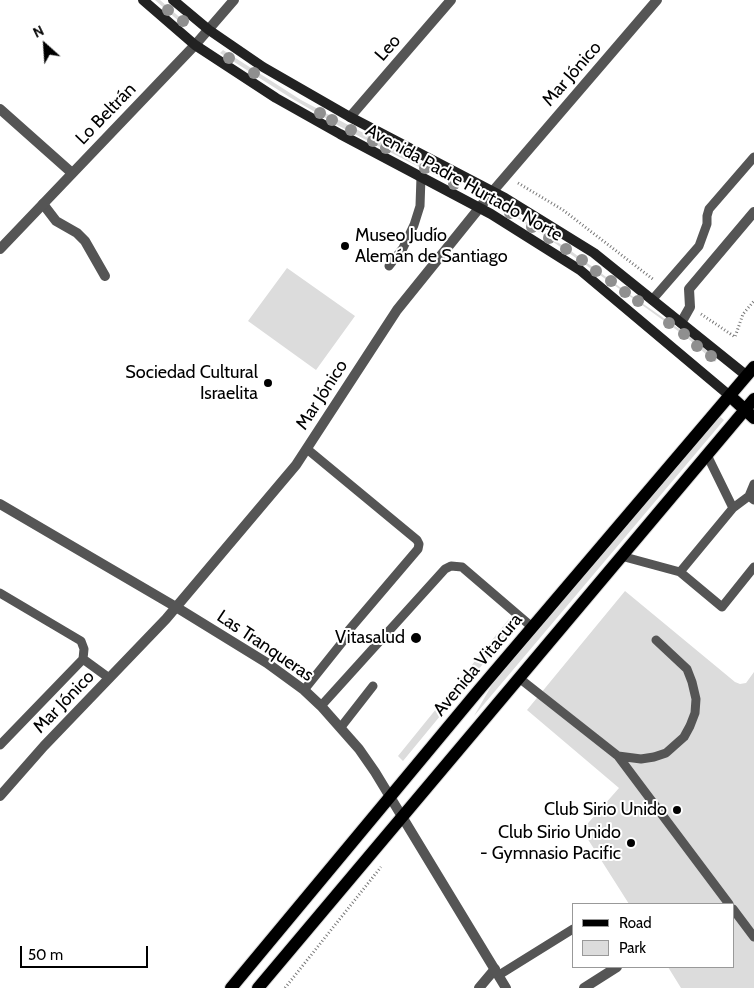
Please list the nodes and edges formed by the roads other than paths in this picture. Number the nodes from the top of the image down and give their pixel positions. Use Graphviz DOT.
graph roads {
  1 [pos="143,0"];
  2 [pos="173,0"];
  3 [pos="234,0"];
  4 [pos="451,0"];
  5 [pos="657,0"];
  6 [pos="209,30"];
  7 [pos="195,45"];
  8 [pos="0,109"];
  9 [pos="350,117"];
  10 [pos="754,157"];
  11 [pos="72,173"];
  12 [pos="421,177"];
  13 [pos="493,191"];
  14 [pos="43,204"];
  15 [pos="480,208"];
  16 [pos="754,212"];
  17 [pos="0,249"];
  18 [pos="389,266"];
  19 [pos="105,276"];
  20 [pos="652,300"];
  21 [pos="682,324"];
  22 [pos="752,375"];
  23 [pos="730,396"];
  24 [pos="754,398"];
  25 [pos="749,414"];
  26 [pos="307,449"];
  27 [pos="707,455"];
  28 [pos="754,484"];
  29 [pos="752,498"];
  30 [pos="0,504"];
  31 [pos="733,508"];
  32 [pos="621,556"];
  33 [pos="754,567"];
  34 [pos="680,572"];
  35 [pos="0,593"];
  36 [pos="176,607"];
  37 [pos="532,627"];
  38 [pos="348,630"];
  39 [pos="344,640"];
  40 [pos="656,640"];
  41 [pos="83,659"];
  42 [pos="109,678"];
  43 [pos="519,678"];
  44 [pos="373,686"];
  45 [pos="304,690"];
  46 [pos="321,706"];
  47 [pos="341,727"];
  48 [pos="0,744"];
  49 [pos="618,756"];
  50 [pos="0,796"];
  51 [pos="390,796"];
  52 [pos="402,817"];
  53 [pos="728,903"];
  54 [pos="734,910"];
  55 [pos="572,930"];
  56 [pos="754,937"];
  57 [pos="615,968"];
  58 [pos="497,972"];
  59 [pos="231,988"];
  60 [pos="258,988"];
  61 [pos="479,988"];
  62 [pos="506,988"];
  63 [pos="584,988"];
  1 -- 7 [label="main road, Avenida Padre Hurtado Norte"];
  2 -- 6 [label="main road, Avenida Padre Hurtado Norte"];
  3 -- 6 [label="street, Lo Beltrán"];
  4 -- 9 [label="street, Leo"];
  5 -- 13 [label="street, Mar Jónico"];
  6 -- 7 [label="street, Lo Beltrán"];
  6 -- 9 [label="main road, Avenida Padre Hurtado Norte"];
  7 -- 11 [label="street, Lo Beltrán"];
  7 -- 12 [label="main road, Avenida Padre Hurtado Norte"];
  8 -- 11 [label="street"];
  9 -- 13 [label="main road, Avenida Padre Hurtado Norte"];
  10 -- 20 [label="lane"];
  11 -- 14 [label="street, Lo Beltrán"];
  12 -- 15 [label="main road, Avenida Padre Hurtado Norte"];
  12 -- 18 [label="lane"];
  13 -- 15 [label="street, Mar Jónico"];
  13 -- 20 [label="main road, Avenida Padre Hurtado Norte"];
  14 -- 17 [label="street, Lo Beltrán"];
  14 -- 19 [label="street"];
  15 -- 23 [label="main road, Avenida Padre Hurtado Norte"];
  15 -- 26 [label="street, Mar Jónico"];
  16 -- 21 [label="street"];
  20 -- 21 [label="main road, Avenida Padre Hurtado Norte"];
  21 -- 22 [label="main road, Avenida Padre Hurtado Norte"];
  22 -- 23 [label="main road, Avenida Vitacura"];
  23 -- 25 [label="main road, Avenida Padre Hurtado Norte"];
  23 -- 37 [label="main road, Avenida Vitacura"];
  24 -- 25 [label="main road"];
  25 -- 27 [label="main road"];
  26 -- 36 [label="street, Mar Jónico"];
  26 -- 38 [label="lane"];
  27 -- 31 [label="lane"];
  27 -- 32 [label="main road"];
  28 -- 29 [label="lane"];
  29 -- 31 [label="lane"];
  30 -- 36 [label="street, Las Tranqueras"];
  31 -- 34 [label="lane"];
  32 -- 34 [label="lane"];
  32 -- 43 [label="main road"];
  33 -- 34 [label="lane"];
  35 -- 41 [label="lane"];
  36 -- 42 [label="street, Mar Jónico"];
  36 -- 45 [label="street, Las Tranqueras"];
  37 -- 46 [label="lane"];
  37 -- 51 [label="main road, Avenida Vitacura"];
  39 -- 45 [label="lane"];
  40 -- 49 [label="lane"];
  41 -- 42 [label="lane"];
  41 -- 48 [label="lane"];
  42 -- 50 [label="street, Mar Jónico"];
  43 -- 49 [label="lane"];
  43 -- 52 [label="main road"];
  44 -- 47 [label="lane"];
  45 -- 46 [label="street, Las Tranqueras"];
  46 -- 47 [label="street, Las Tranqueras"];
  47 -- 51 [label="street, Las Tranqueras"];
  49 -- 53 [label="lane"];
  51 -- 52 [label="street, Las Tranqueras"];
  51 -- 59 [label="main road, Avenida Vitacura"];
  52 -- 58 [label="street, Las Tranqueras"];
  52 -- 60 [label="main road"];
  54 -- 56 [label="lane"];
  55 -- 58 [label="lane"];
  57 -- 63 [label="street"];
  58 -- 61 [label="street"];
  58 -- 62 [label="street, Las Tranqueras"];
}
